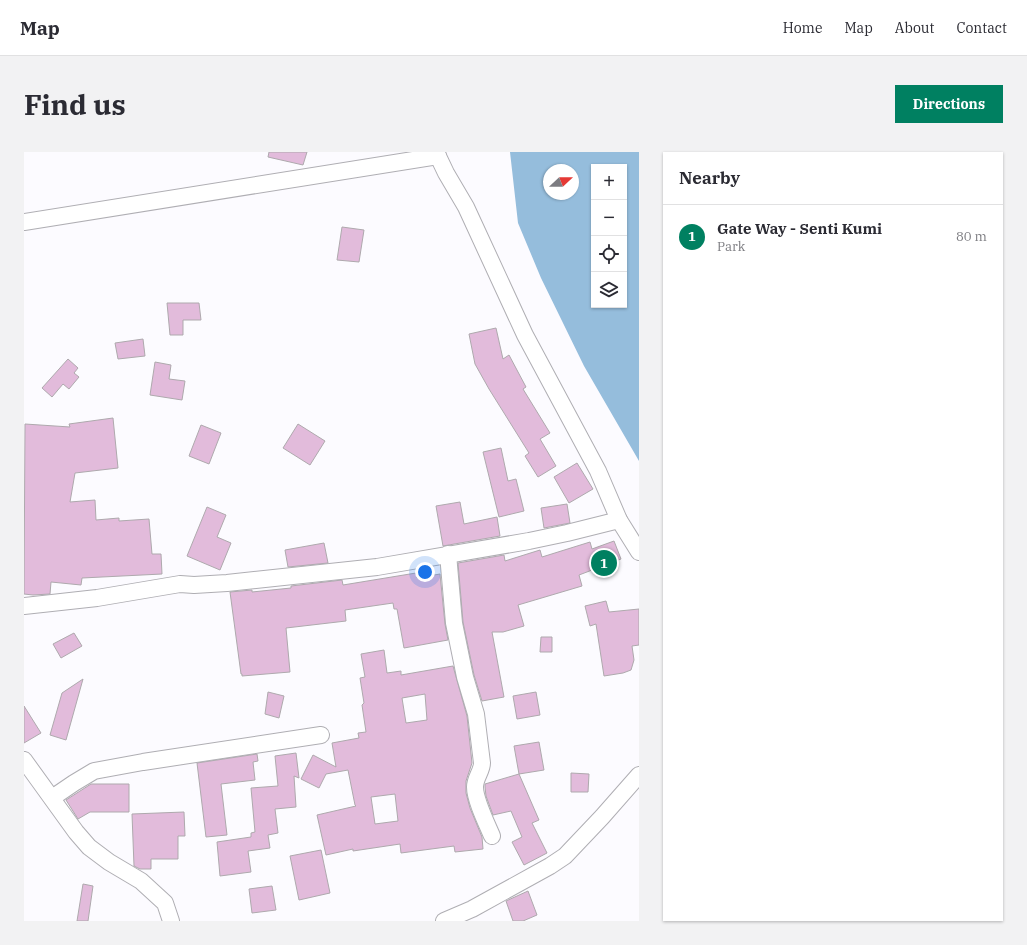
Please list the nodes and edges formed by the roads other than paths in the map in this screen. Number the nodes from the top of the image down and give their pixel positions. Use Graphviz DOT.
graph roads {
  1 [pos="437,154"];
  2 [pos="24,222"];
  3 [pos="618,520"];
  4 [pos="639,552"];
  5 [pos="448,554"];
  6 [pos="24,606"];
  7 [pos="321,735"];
  8 [pos="24,760"];
  9 [pos="639,774"];
  10 [pos="52,798"];
  11 [pos="492,836"];
  12 [pos="171,921"];
  13 [pos="444,921"];
  1 -- 2 [label="street"];
  1 -- 3 [label="street"];
  3 -- 4 [label="street"];
  3 -- 5 [label="street"];
  5 -- 6 [label="street"];
  5 -- 11 [label="street"];
  7 -- 10 [label="street"];
  8 -- 10 [label="street"];
  9 -- 13 [label="street"];
  10 -- 12 [label="street"];
}
